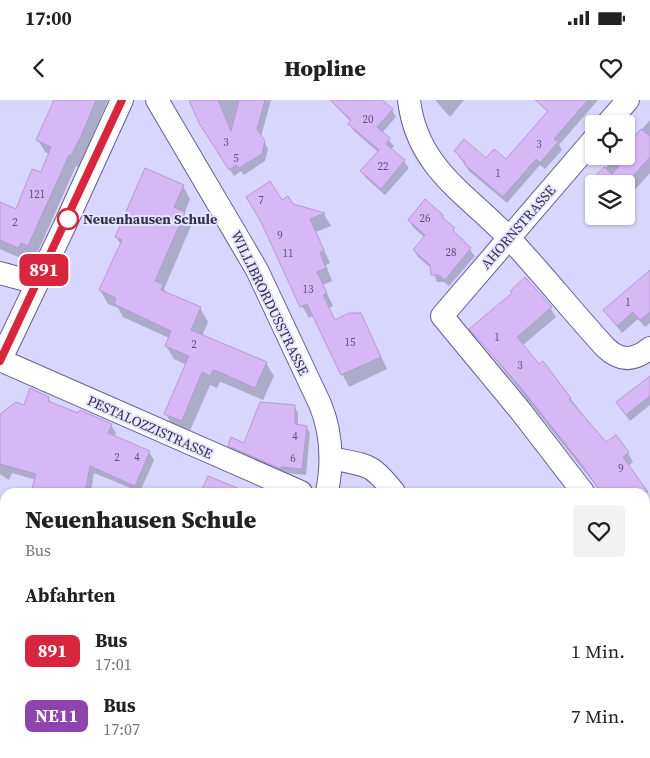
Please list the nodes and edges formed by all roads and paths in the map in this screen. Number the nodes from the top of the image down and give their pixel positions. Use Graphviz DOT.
graph roads {
  1 [pos="122,100"];
  2 [pos="157,100"];
  3 [pos="409,100"];
  4 [pos="628,100"];
  5 [pos="616,115"];
  6 [pos="585,150"];
  7 [pos="508,238"];
  8 [pos="0,272"];
  9 [pos="37,283"];
  10 [pos="650,348"];
  11 [pos="0,360"];
  12 [pos="331,458"];
  13 [pos="292,488"];
  14 [pos="327,488"];
  15 [pos="391,488"];
  16 [pos="580,488"];
  1 -- 9 [label="street"];
  2 -- 12 [label="street, WILLIBRORDUSSTRASSE"];
  3 -- 7 [label="street"];
  4 -- 5 [label="street"];
  6 -- 7 [label="street, AHORNSTRASSE"];
  7 -- 10 [label="street"];
  7 -- 16 [label="street, AHORNSTRASSE"];
  8 -- 9 [label="street"];
  9 -- 11 [label="street"];
  11 -- 13 [label="street, PESTALOZZISTRASSE"];
  12 -- 14 [label="street, WILLIBRORDUSSTRASSE"];
  12 -- 15 [label="street"];
}
